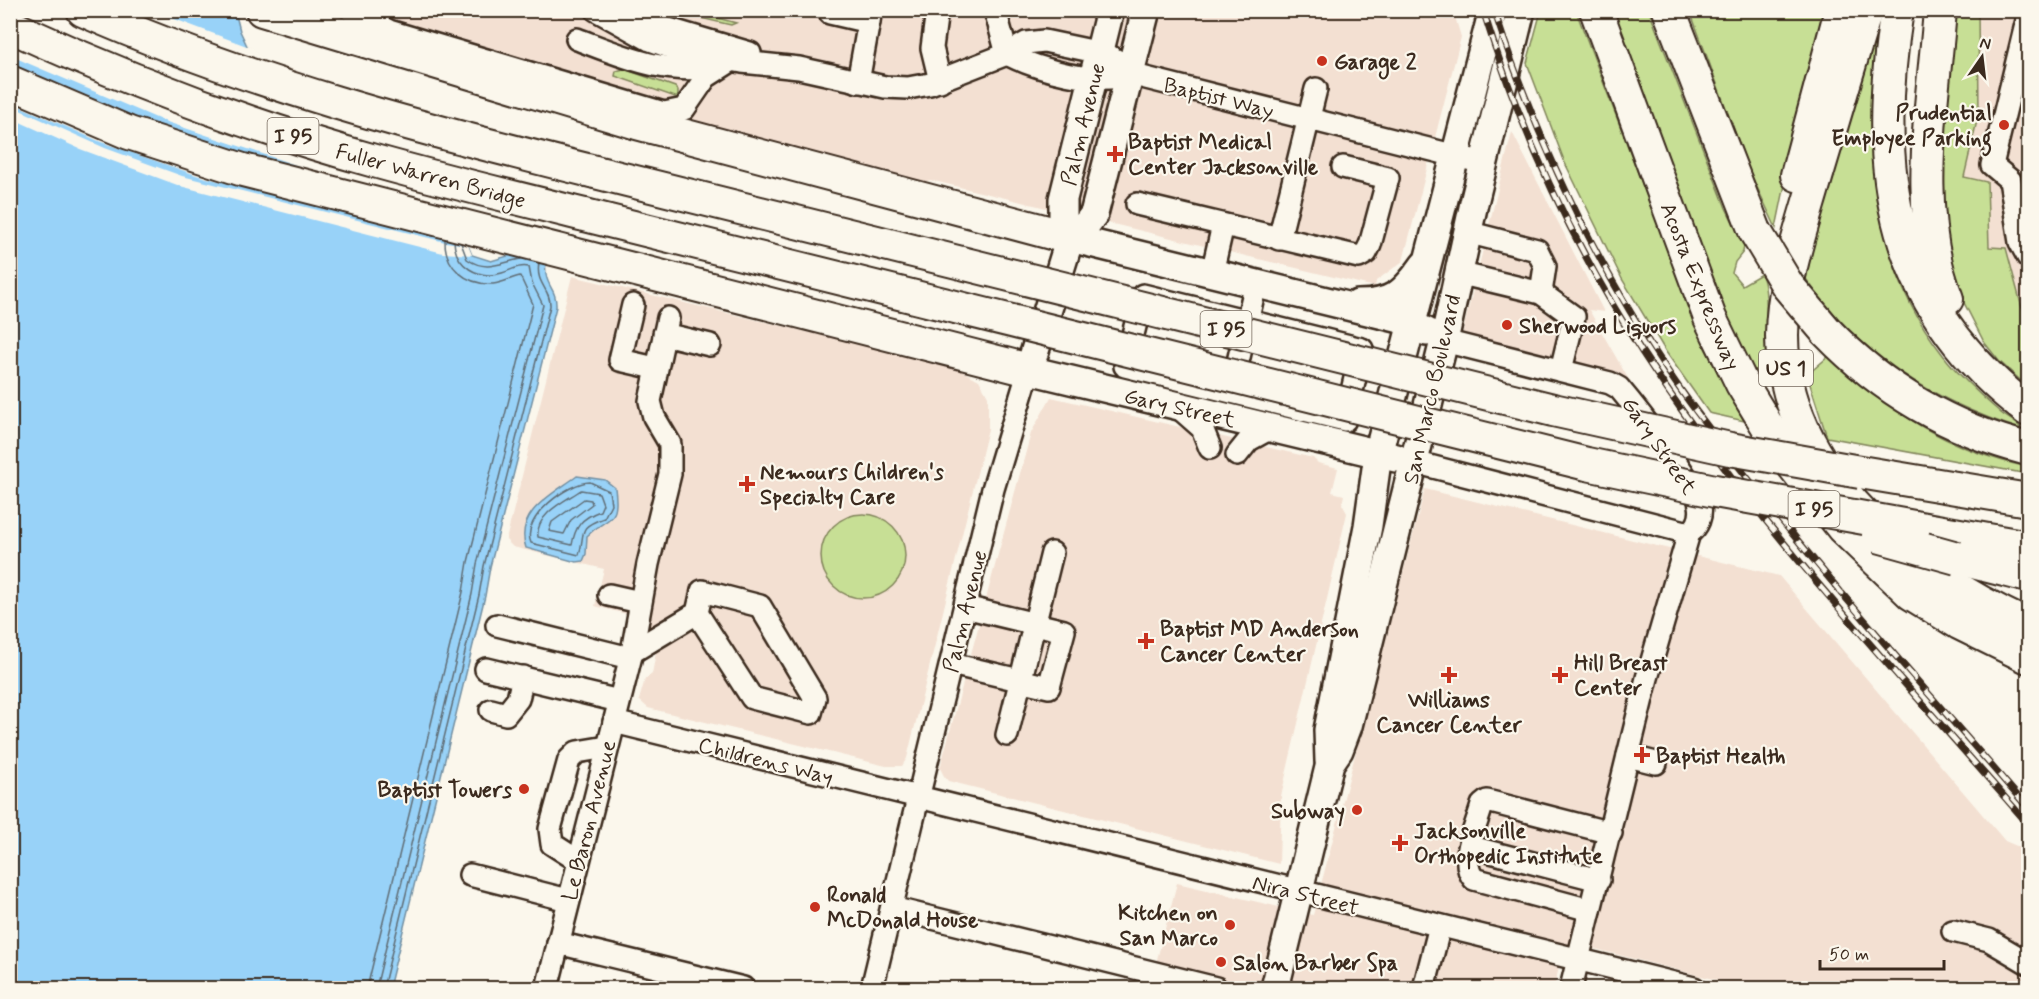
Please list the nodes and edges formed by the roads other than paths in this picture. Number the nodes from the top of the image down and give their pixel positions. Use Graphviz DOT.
graph roads {
  1 [pos="83,10"];
  2 [pos="262,10"];
  3 [pos="351,10"];
  4 [pos="596,10"];
  5 [pos="627,10"];
  6 [pos="937,10"];
  7 [pos="995,10"];
  8 [pos="1110,10"];
  9 [pos="1146,10"];
  10 [pos="1494,10"];
  11 [pos="1521,10"];
  12 [pos="1596,10"];
  13 [pos="1669,10"];
  14 [pos="1841,10"];
  15 [pos="1866,10"];
  16 [pos="1898,10"];
  17 [pos="1940,10"];
  18 [pos="830,13"];
  19 [pos="870,16"];
  20 [pos="2028,22"];
  21 [pos="10,27"];
  22 [pos="577,39"];
  23 [pos="1100,52"];
  24 [pos="1007,54"];
  25 [pos="731,61"];
  26 [pos="800,68"];
  27 [pos="1130,74"];
  28 [pos="1093,79"];
  29 [pos="940,81"];
  30 [pos="10,82"];
  31 [pos="858,82"];
  32 [pos="1316,89"];
  33 [pos="1309,119"];
  34 [pos="1456,156"];
  35 [pos="1484,163"];
  36 [pos="1343,167"];
  37 [pos="1137,204"];
  38 [pos="1223,225"];
  39 [pos="1467,232"];
  40 [pos="1070,238"];
  41 [pos="1279,239"];
  42 [pos="1431,254"];
  43 [pos="2028,258"];
  44 [pos="1212,273"];
  45 [pos="1458,273"];
  46 [pos="1256,284"];
  47 [pos="1541,293"];
  48 [pos="1336,303"];
  49 [pos="633,305"];
  50 [pos="1247,320"];
  51 [pos="1412,324"];
  52 [pos="1782,336"];
  53 [pos="1444,341"];
  54 [pos="710,345"];
  55 [pos="656,368"];
  56 [pos="1029,370"];
  57 [pos="1561,370"];
  58 [pos="2017,400"];
  59 [pos="1228,405"];
  60 [pos="1177,406"];
  61 [pos="1271,428"];
  62 [pos="1308,437"];
  63 [pos="1210,448"];
  64 [pos="2028,449"];
  65 [pos="1378,454"];
  66 [pos="1237,455"];
  67 [pos="1414,462"];
  68 [pos="1715,491"];
  69 [pos="2028,500"];
  70 [pos="1372,504"];
  71 [pos="1689,533"];
  72 [pos="2028,547"];
  73 [pos="1052,554"];
  74 [pos="2028,576"];
  75 [pos="1912,594"];
  76 [pos="609,595"];
  77 [pos="640,602"];
  78 [pos="965,607"];
  79 [pos="697,613"];
  80 [pos="1034,624"];
  81 [pos="498,625"];
  82 [pos="2028,626"];
  83 [pos="631,655"];
  84 [pos="2028,657"];
  85 [pos="951,664"];
  86 [pos="486,669"];
  87 [pos="2028,673"];
  88 [pos="523,677"];
  89 [pos="1020,680"];
  90 [pos="619,700"];
  91 [pos="491,710"];
  92 [pos="614,722"];
  93 [pos="1007,735"];
  94 [pos="607,747"];
  95 [pos="1628,756"];
  96 [pos="1656,763"];
  97 [pos="1330,764"];
  98 [pos="919,798"];
  99 [pos="1611,833"];
  100 [pos="1471,847"];
  101 [pos="577,860"];
  102 [pos="470,875"];
  103 [pos="1599,880"];
  104 [pos="1299,892"];
  105 [pos="568,900"];
  106 [pos="892,908"];
  107 [pos="1590,910"];
  108 [pos="1440,926"];
  109 [pos="1953,931"];
  110 [pos="558,943"];
  111 [pos="1578,960"];
  112 [pos="2028,963"];
  113 [pos="547,988"];
  114 [pos="743,988"];
  115 [pos="872,988"];
  116 [pos="1216,988"];
  117 [pos="1275,988"];
  118 [pos="1424,988"];
  119 [pos="1571,988"];
  120 [pos="1694,988"];
  1 -- 69 [label="highway, Fuller Warren Bridge / I 95, bridge"];
  2 -- 40 [label="highway"];
  3 -- 25 [label="street"];
  4 -- 25 [label="street"];
  5 -- 26 [label="street"];
  6 -- 29 [label="street"];
  7 -- 24 [label="street"];
  8 -- 23 [label="main road, Palm Avenue"];
  9 -- 27 [label="main road, Palm Avenue"];
  10 -- 34 [label="main road, San Marco Boulevard"];
  11 -- 35 [label="main road, San Marco Boulevard"];
  12 -- 75 [label="highway, Acosta Expressway"];
  13 -- 64 [label="highway, bridge"];
  14 -- 52 [label="highway"];
  15 -- 52 [label="highway, US 1"];
  16 -- 58 [label="highway"];
  17 -- 58 [label="highway"];
  18 -- 19 [label="street"];
  19 -- 31 [label="street"];
  20 -- 43 [label="street"];
  21 -- 68 [label="highway, Fuller Warren Bridge / I 95, bridge"];
  22 -- 25 [label="street"];
  23 -- 24 [label="street, Baptist Way"];
  23 -- 27 [label="street, Baptist Way"];
  23 -- 28 [label="main road, Palm Avenue"];
  24 -- 28 [label="street, Baptist Way"];
  24 -- 29 [label="street, Baptist Way"];
  25 -- 26 [label="street"];
  26 -- 31 [label="street, Baptist Way"];
  27 -- 28 [label="street, Baptist Way"];
  27 -- 33 [label="street, Baptist Way"];
  27 -- 40 [label="main road, Palm Avenue"];
  28 -- 40 [label="main road, Palm Avenue"];
  29 -- 31 [label="street, Baptist Way"];
  30 -- 56 [label="highway"];
  32 -- 33 [label="street"];
  33 -- 34 [label="street, Baptist Way"];
  33 -- 41 [label="street"];
  34 -- 35 [label="street, Baptist Way"];
  34 -- 42 [label="main road, San Marco Boulevard"];
  35 -- 39 [label="main road, San Marco Boulevard"];
  36 -- 41 [label="street"];
  37 -- 38 [label="street"];
  38 -- 41 [label="street"];
  38 -- 44 [label="street"];
  39 -- 45 [label="main road, San Marco Boulevard"];
  39 -- 47 [label="street"];
  40 -- 44 [label="main road, Gary Street"];
  40 -- 56 [label="main road, Palm Avenue"];
  42 -- 48 [label="main road"];
  42 -- 51 [label="main road, San Marco Boulevard"];
  44 -- 46 [label="main road, Gary Street"];
  45 -- 47 [label="street"];
  45 -- 53 [label="main road, San Marco Boulevard"];
  46 -- 48 [label="main road, Gary Street"];
  46 -- 50 [label="street"];
  47 -- 57 [label="street"];
  48 -- 51 [label="main road, Gary Street"];
  49 -- 55 [label="street"];
  50 -- 59 [label="street"];
  50 -- 59 [label="street"];
  50 -- 59 [label="street"];
  51 -- 53 [label="main road, Gary Street"];
  51 -- 65 [label="main road, San Marco Boulevard"];
  52 -- 82 [label="highway, US 1"];
  53 -- 57 [label="street, Gary Street"];
  53 -- 67 [label="main road, San Marco Boulevard"];
  54 -- 55 [label="street, Le Baron Avenue"];
  55 -- 77 [label="street, Le Baron Avenue"];
  56 -- 60 [label="main road, Gary Street"];
  56 -- 78 [label="street, Palm Avenue"];
  57 -- 71 [label="street, Gary Street"];
  59 -- 60 [label="main road, Gary Street"];
  59 -- 61 [label="main road, Gary Street"];
  60 -- 63 [label="street"];
  61 -- 62 [label="main road, Gary Street"];
  61 -- 66 [label="street"];
  62 -- 65 [label="main road, Gary Street"];
  62 -- 70 [label="main road"];
  65 -- 67 [label="main road, Gary Street"];
  65 -- 70 [label="main road, San Marco Boulevard"];
  67 -- 71 [label="street, Gary Street"];
  67 -- 97 [label="main road, San Marco Boulevard"];
  68 -- 72 [label="highway, I 95, bridge"];
  68 -- 74 [label="highway, bridge"];
  70 -- 97 [label="main road, San Marco Boulevard"];
  71 -- 95 [label="street"];
  73 -- 80 [label="street"];
  75 -- 84 [label="highway, Acosta Expressway"];
  75 -- 87 [label="highway"];
  76 -- 77 [label="street"];
  77 -- 83 [label="street, Le Baron Avenue"];
  78 -- 80 [label="street"];
  78 -- 85 [label="street, Palm Avenue"];
  79 -- 79 [label="street"];
  79 -- 83 [label="street"];
  80 -- 89 [label="street"];
  80 -- 89 [label="street"];
  81 -- 83 [label="street"];
  83 -- 90 [label="street, Le Baron Avenue"];
  85 -- 89 [label="street"];
  85 -- 98 [label="street, Palm Avenue"];
  86 -- 88 [label="street"];
  88 -- 90 [label="street"];
  88 -- 91 [label="street"];
  89 -- 93 [label="street"];
  90 -- 92 [label="street, Le Baron Avenue"];
  92 -- 94 [label="street, Le Baron Avenue"];
  92 -- 98 [label="street, Childrens Way"];
  94 -- 101 [label="street, Le Baron Avenue"];
  94 -- 101 [label="street"];
  95 -- 96 [label="street"];
  95 -- 99 [label="street"];
  97 -- 104 [label="main road, San Marco Boulevard"];
  98 -- 104 [label="street, Nira Street"];
  98 -- 106 [label="street, Palm Avenue"];
  99 -- 100 [label="street"];
  99 -- 103 [label="street"];
  100 -- 103 [label="street"];
  100 -- 107 [label="street"];
  101 -- 105 [label="street, Le Baron Avenue"];
  102 -- 105 [label="street"];
  103 -- 107 [label="street"];
  104 -- 108 [label="street, Nira Street"];
  104 -- 117 [label="main road, San Marco Boulevard"];
  105 -- 110 [label="street, Le Baron Avenue"];
  106 -- 115 [label="street, Palm Avenue"];
  106 -- 116 [label="street"];
  107 -- 111 [label="street"];
  108 -- 111 [label="street, Nira Street"];
  108 -- 118 [label="street"];
  109 -- 112 [label="street"];
  110 -- 113 [label="street, Le Baron Avenue"];
  110 -- 114 [label="street"];
  111 -- 119 [label="street"];
  111 -- 120 [label="street, Nira Street"];
}
